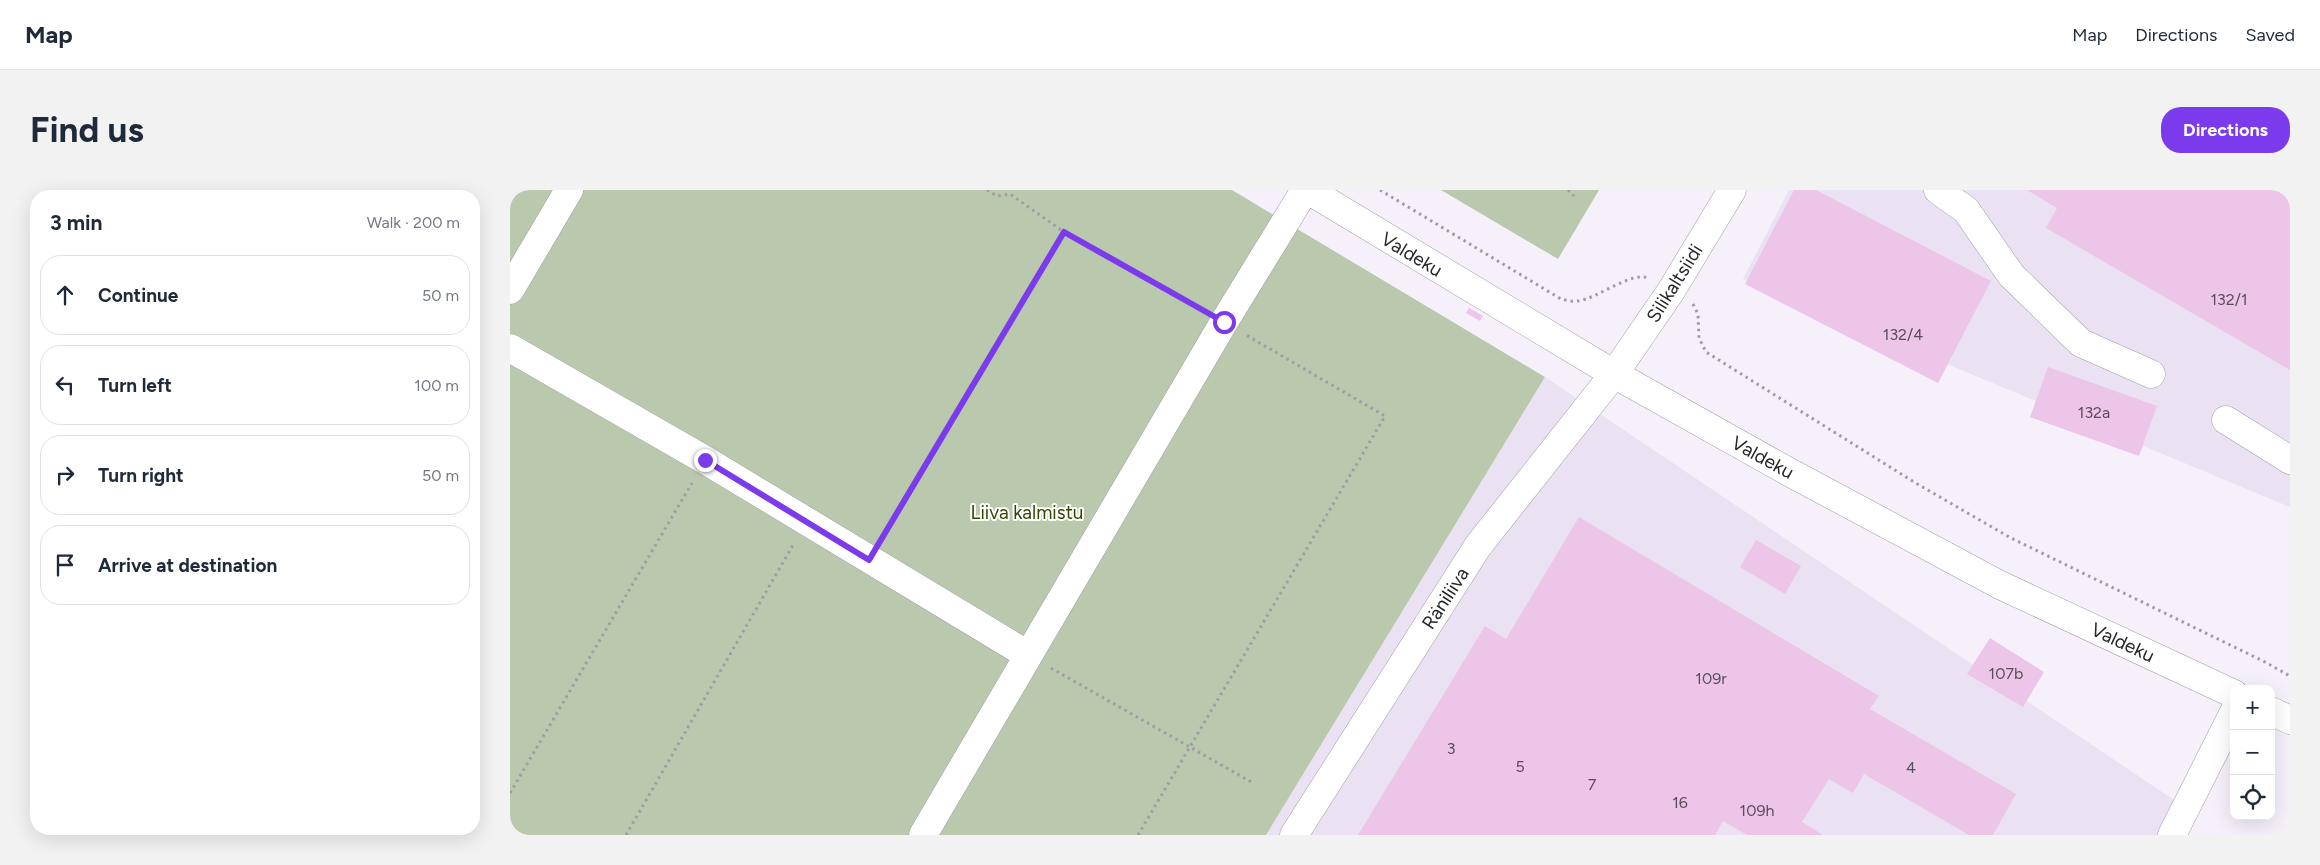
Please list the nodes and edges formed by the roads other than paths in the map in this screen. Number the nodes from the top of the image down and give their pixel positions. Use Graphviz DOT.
graph roads {
  1 [pos="569,190"];
  2 [pos="1306,190"];
  3 [pos="1732,190"];
  4 [pos="1938,190"];
  5 [pos="510,290"];
  6 [pos="510,348"];
  7 [pos="1614,374"];
  8 [pos="2151,374"];
  9 [pos="2226,420"];
  10 [pos="2290,460"];
  11 [pos="1028,655"];
  12 [pos="2230,692"];
  13 [pos="2275,713"];
  14 [pos="2230,720"];
  15 [pos="2290,720"];
  16 [pos="923,835"];
  17 [pos="1294,835"];
  18 [pos="2172,835"];
  1 -- 5 [label="street"];
  2 -- 7 [label="street, Valdeku"];
  2 -- 11 [label="street"];
  3 -- 7 [label="street, Silikaltsiidi"];
  4 -- 8 [label="street"];
  6 -- 11 [label="street"];
  7 -- 12 [label="street, Valdeku"];
  7 -- 17 [label="street, Räniliiva"];
  9 -- 10 [label="street"];
  11 -- 16 [label="street"];
  13 -- 15 [label="street"];
  14 -- 18 [label="street"];
}
